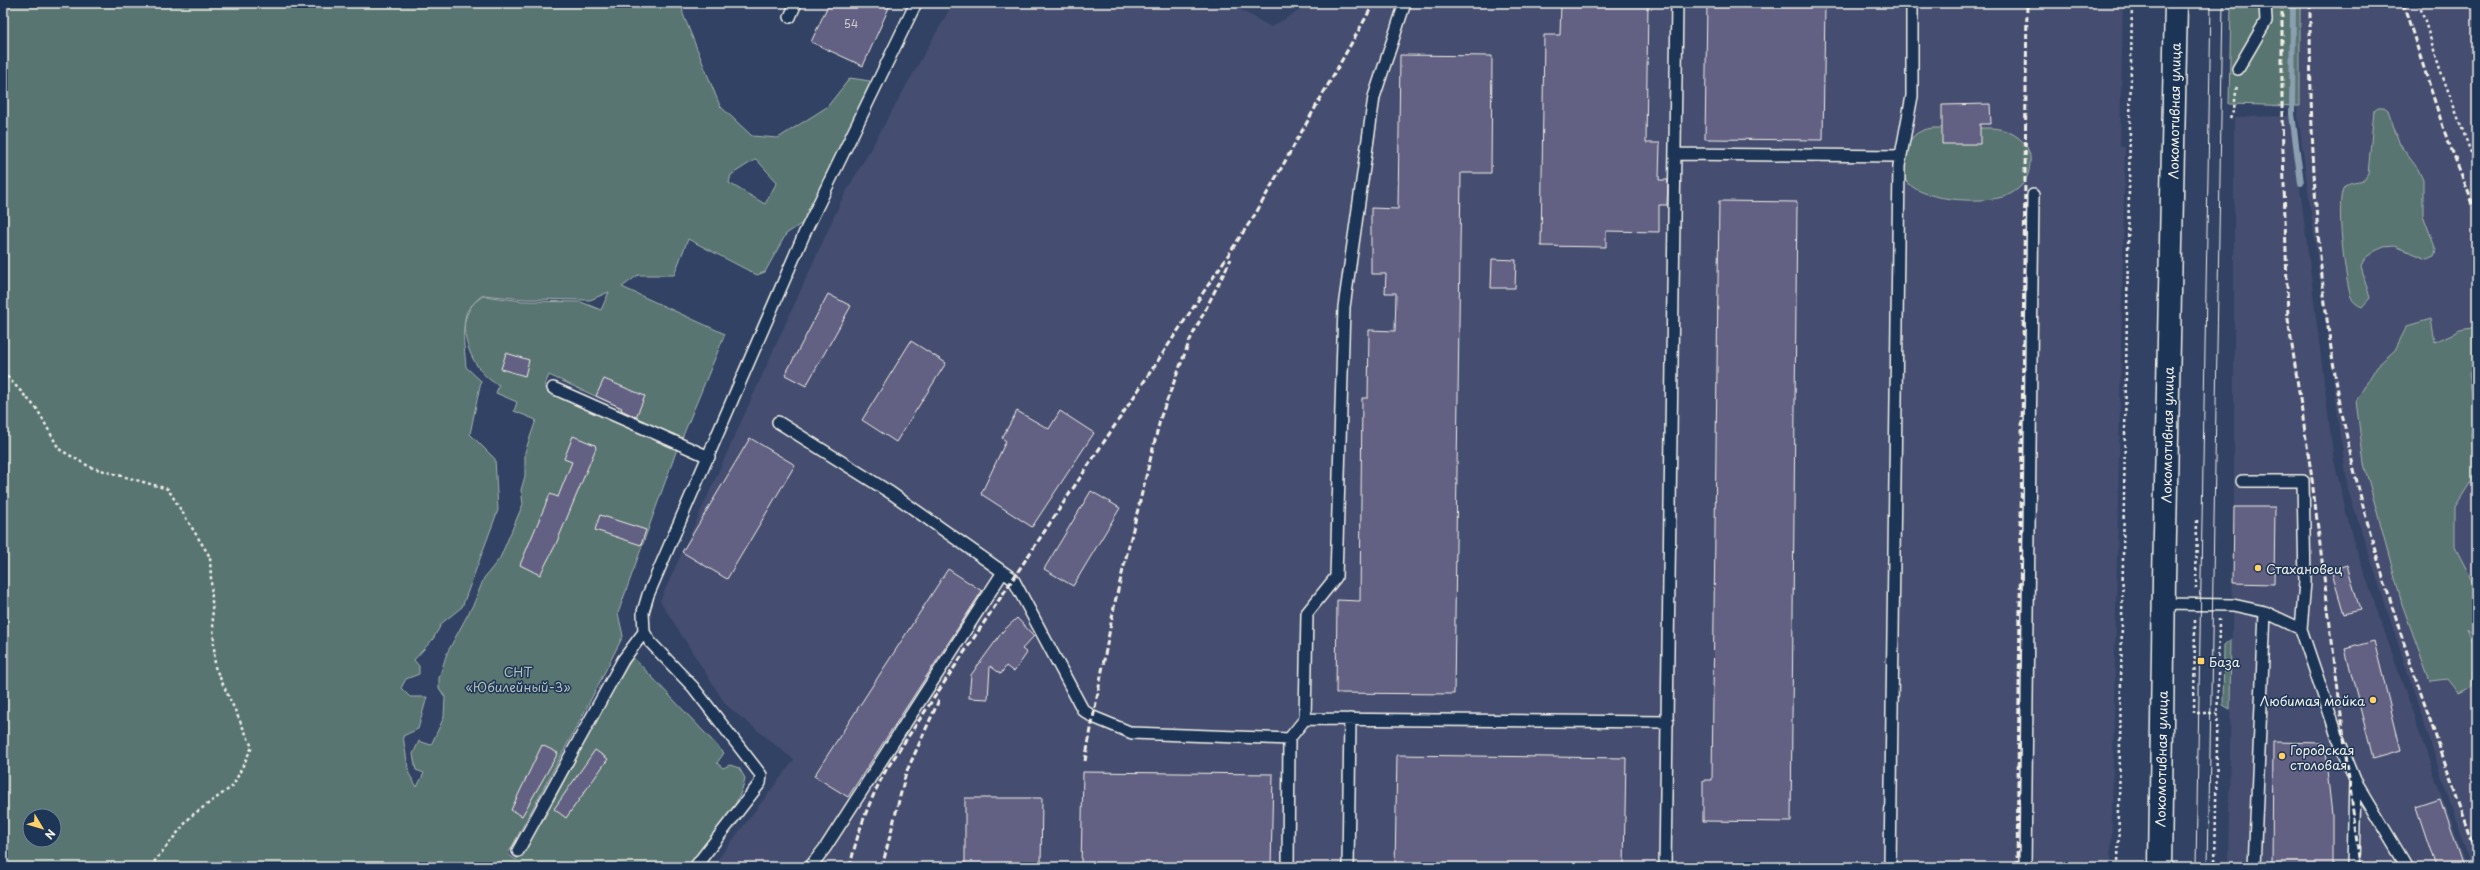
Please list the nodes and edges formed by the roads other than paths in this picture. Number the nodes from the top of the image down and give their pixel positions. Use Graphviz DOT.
graph roads {
  1 [pos="796,3"];
  2 [pos="916,3"];
  3 [pos="1405,3"];
  4 [pos="1677,3"];
  5 [pos="1912,3"];
  6 [pos="2176,3"];
  7 [pos="2265,3"];
  8 [pos="790,17"];
  9 [pos="2238,69"];
  10 [pos="1675,154"];
  11 [pos="1901,156"];
  12 [pos="2033,195"];
  13 [pos="553,388"];
  14 [pos="778,422"];
  15 [pos="709,457"];
  16 [pos="2242,481"];
  17 [pos="1003,572"];
  18 [pos="2163,604"];
  19 [pos="2265,612"];
  20 [pos="2301,629"];
  21 [pos="644,632"];
  22 [pos="1305,719"];
  23 [pos="1350,719"];
  24 [pos="1668,722"];
  25 [pos="1289,739"];
  26 [pos="2355,780"];
  27 [pos="518,851"];
  28 [pos="695,867"];
  29 [pos="810,867"];
  30 [pos="1288,867"];
  31 [pos="1348,867"];
  32 [pos="1665,867"];
  33 [pos="1890,867"];
  34 [pos="2026,867"];
  35 [pos="2160,867"];
  36 [pos="2254,867"];
  37 [pos="2353,867"];
  38 [pos="2407,867"];
  1 -- 8 [label="lane"];
  2 -- 15 [label="lane"];
  3 -- 22 [label="lane"];
  4 -- 10 [label="lane"];
  5 -- 11 [label="lane"];
  6 -- 18 [label="main road, Локомотивная улица"];
  7 -- 9 [label="lane"];
  10 -- 11 [label="lane"];
  10 -- 24 [label="lane"];
  11 -- 33 [label="lane"];
  12 -- 34 [label="lane"];
  13 -- 15 [label="lane"];
  14 -- 17 [label="lane"];
  15 -- 21 [label="lane"];
  16 -- 20 [label="lane"];
  17 -- 25 [label="lane"];
  17 -- 29 [label="lane"];
  18 -- 19 [label="lane"];
  18 -- 35 [label="main road, Локомотивная улица"];
  19 -- 20 [label="lane"];
  19 -- 36 [label="lane"];
  20 -- 26 [label="lane"];
  21 -- 27 [label="lane"];
  21 -- 28 [label="lane"];
  22 -- 23 [label="lane"];
  22 -- 25 [label="lane"];
  23 -- 24 [label="lane"];
  23 -- 31 [label="lane"];
  24 -- 32 [label="lane"];
  25 -- 30 [label="lane"];
  26 -- 37 [label="lane"];
  26 -- 38 [label="lane"];
}
